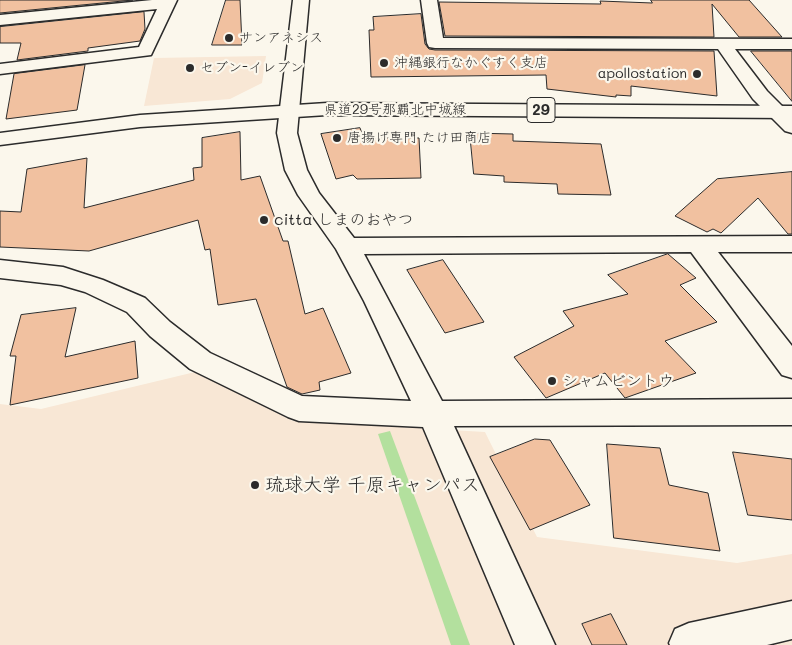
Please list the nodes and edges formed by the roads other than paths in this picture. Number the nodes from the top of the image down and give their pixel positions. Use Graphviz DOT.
graph roads {
  1 [pos="301,0"];
  2 [pos="429,0"];
  3 [pos="168,1"];
  4 [pos="0,20"];
  5 [pos="723,44"];
  6 [pos="792,44"];
  7 [pos="0,69"];
  8 [pos="290,111"];
  9 [pos="784,112"];
  10 [pos="792,127"];
  11 [pos="0,139"];
  12 [pos="698,244"];
  13 [pos="792,244"];
  14 [pos="347,246"];
  15 [pos="0,270"];
  16 [pos="792,367"];
  17 [pos="792,412"];
  18 [pos="433,414"];
  19 [pos="792,620"];
  20 [pos="535,645"];
  21 [pos="690,645"];
  1 -- 8 [label="street"];
  2 -- 5 [label="street"];
  3 -- 4 [label="street"];
  3 -- 7 [label="street"];
  5 -- 6 [label="street"];
  5 -- 9 [label="street"];
  8 -- 9 [label="street, 県道29号那覇北中城線 / 29"];
  8 -- 11 [label="street, 県道29号那覇北中城線 / 29"];
  8 -- 14 [label="street"];
  9 -- 10 [label="street"];
  12 -- 13 [label="street"];
  12 -- 14 [label="street"];
  12 -- 16 [label="street"];
  14 -- 18 [label="street"];
  15 -- 18 [label="street"];
  17 -- 18 [label="street"];
  18 -- 20 [label="street"];
  19 -- 21 [label="street"];
}
